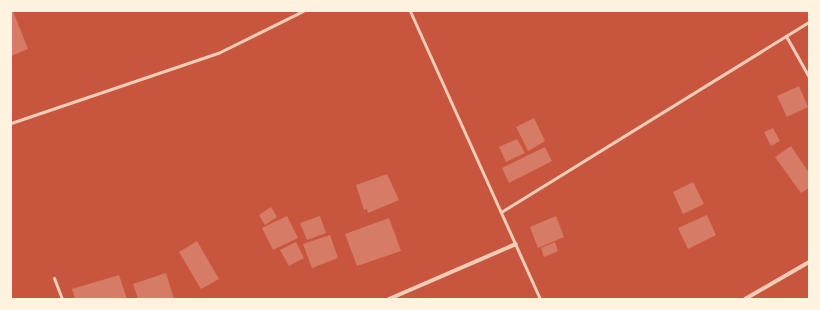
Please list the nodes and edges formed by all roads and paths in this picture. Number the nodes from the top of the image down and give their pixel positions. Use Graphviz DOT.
graph roads {
  1 [pos="303,11"];
  2 [pos="410,11"];
  3 [pos="809,22"];
  4 [pos="786,36"];
  5 [pos="809,77"];
  6 [pos="11,123"];
  7 [pos="501,212"];
  8 [pos="516,244"];
  9 [pos="809,262"];
  10 [pos="54,278"];
  11 [pos="62,299"];
  12 [pos="388,299"];
  13 [pos="540,299"];
  14 [pos="745,299"];
  1 -- 6 [label="lane"];
  2 -- 7 [label="lane"];
  3 -- 4 [label="lane"];
  4 -- 5 [label="lane"];
  4 -- 7 [label="lane"];
  7 -- 8 [label="lane"];
  8 -- 12 [label="street"];
  8 -- 13 [label="lane"];
  9 -- 14 [label="street"];
  10 -- 11 [label="lane"];
}
